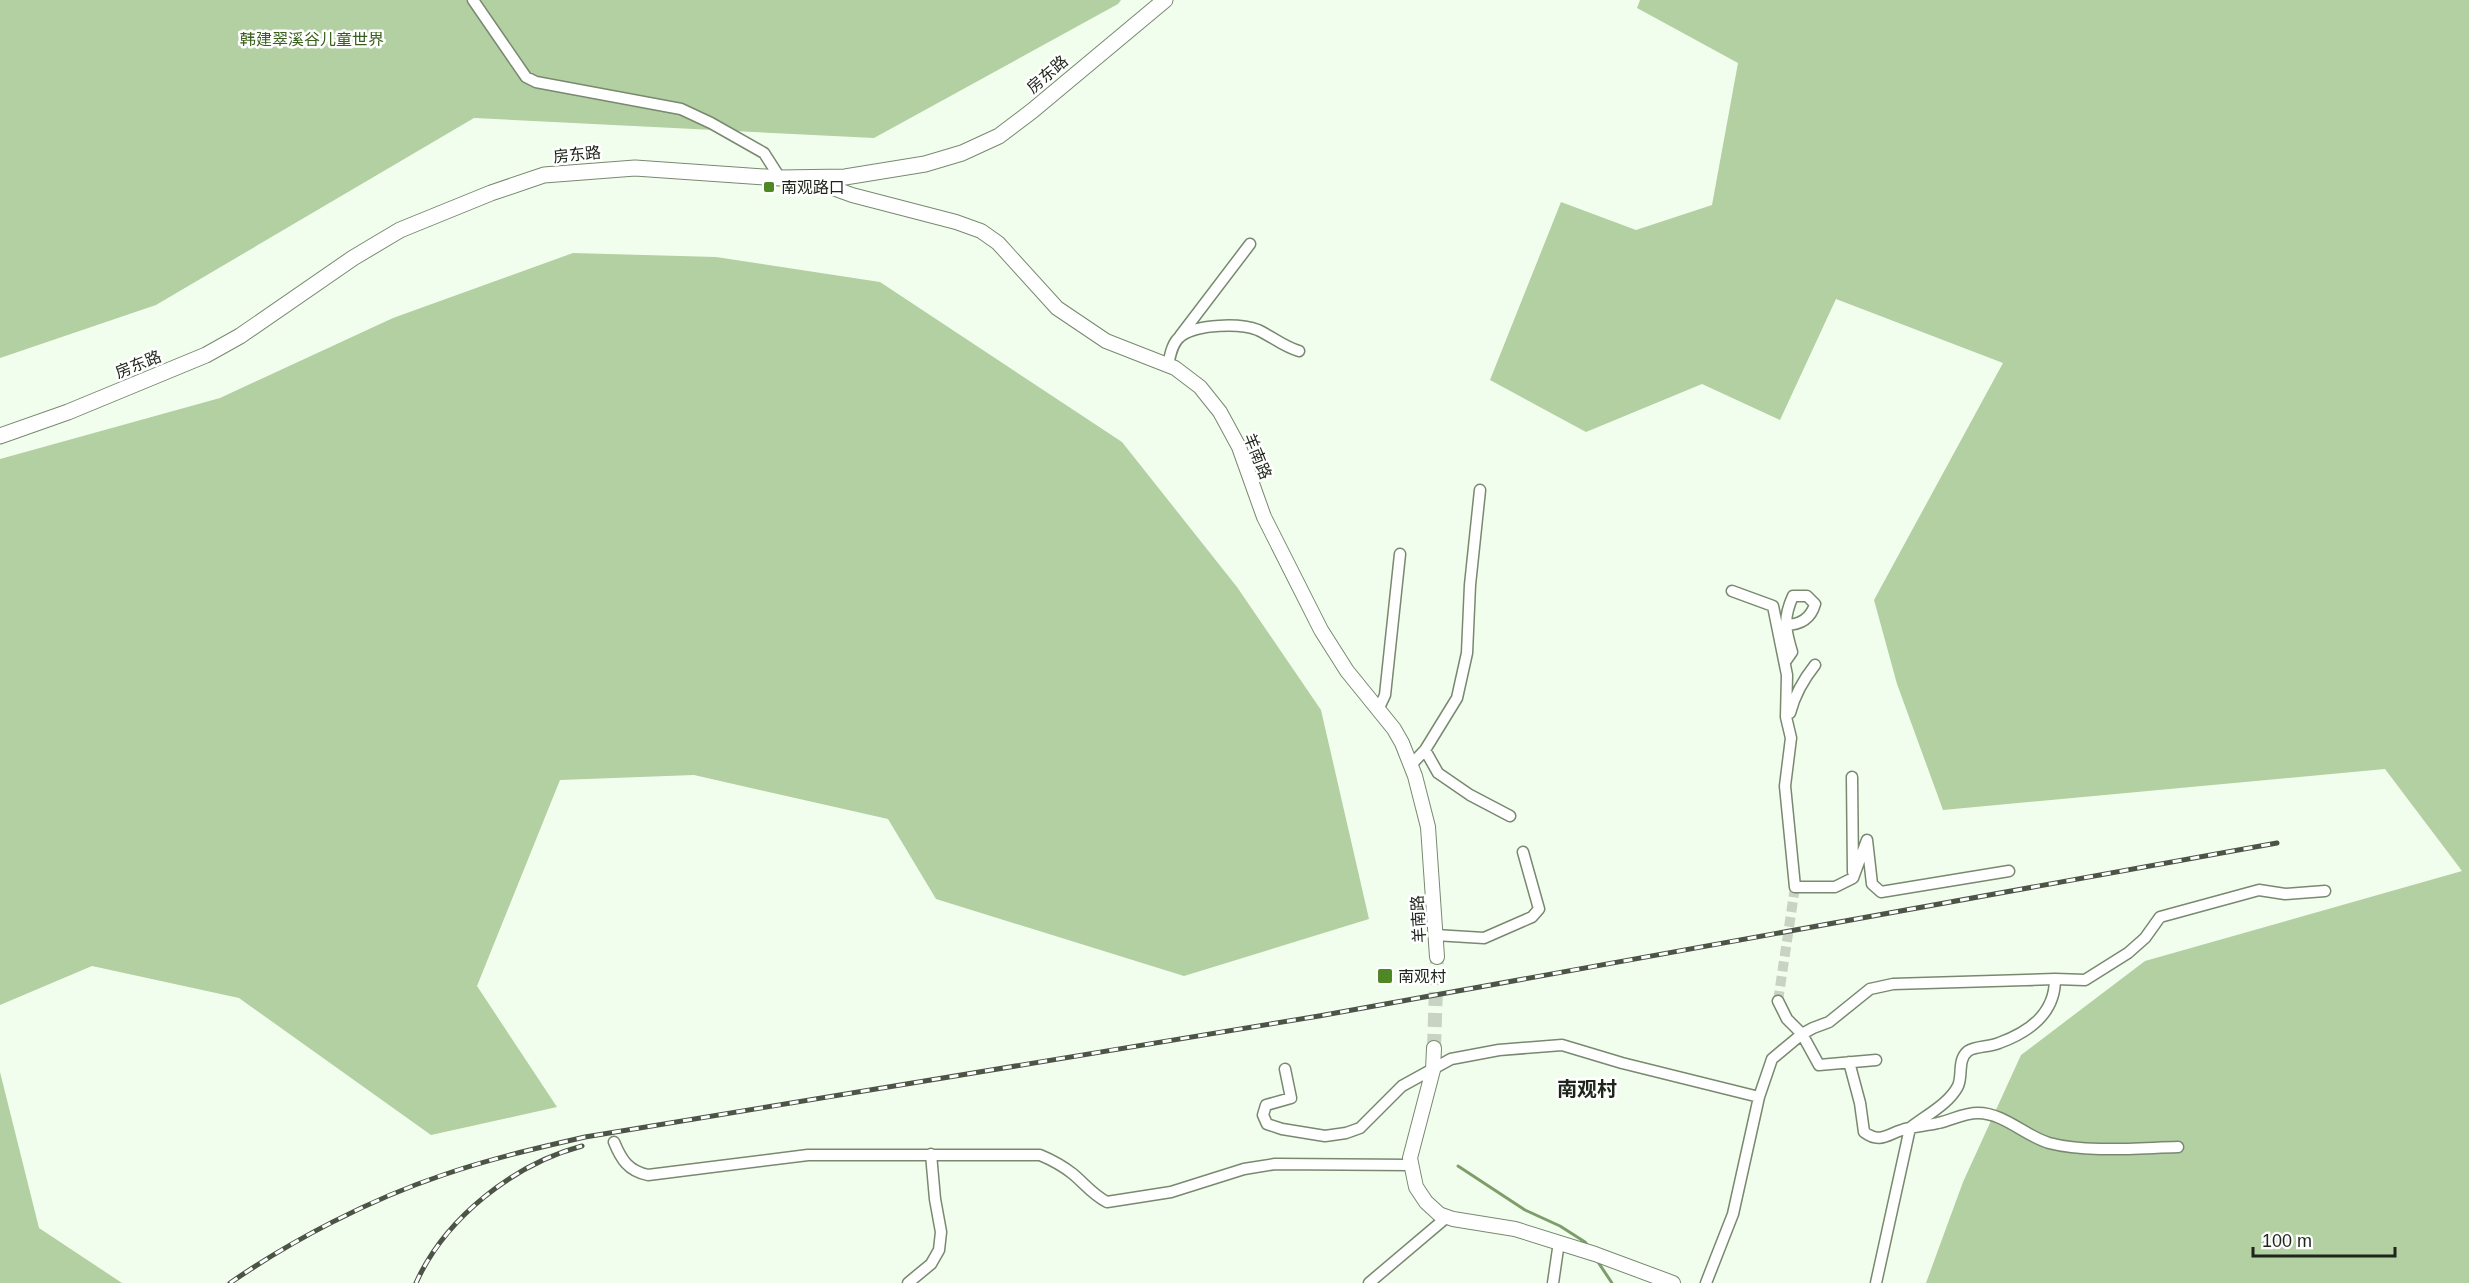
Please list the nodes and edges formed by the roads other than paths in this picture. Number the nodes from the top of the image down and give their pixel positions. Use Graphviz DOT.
graph roads {
  1 [pos="473,0"];
  2 [pos="1165,0"];
  3 [pos="780,178"];
  4 [pos="806,178"];
  5 [pos="1250,244"];
  6 [pos="1180,336"];
  7 [pos="1299,351"];
  8 [pos="1168,365"];
  9 [pos="0,435"];
  10 [pos="1480,490"];
  11 [pos="1400,554"];
  12 [pos="1732,591"];
  13 [pos="1785,625"];
  14 [pos="1785,662"];
  15 [pos="1815,665"];
  16 [pos="1378,710"];
  17 [pos="1788,725"];
  18 [pos="1425,750"];
  19 [pos="1411,765"];
  20 [pos="1852,777"];
  21 [pos="1510,816"];
  22 [pos="1524,852"];
  23 [pos="2009,871"];
  24 [pos="1853,878"];
  25 [pos="2325,891"];
  26 [pos="1435,935"];
  27 [pos="1437,957"];
  28 [pos="2055,979"];
  29 [pos="1778,1001"];
  30 [pos="1802,1034"];
  31 [pos="1434,1047"];
  32 [pos="1876,1060"];
  33 [pos="1849,1062"];
  34 [pos="1285,1069"];
  35 [pos="1433,1070"];
  36 [pos="1760,1097"];
  37 [pos="1910,1128"];
  38 [pos="614,1142"];
  39 [pos="2178,1147"];
  40 [pos="931,1154"];
  41 [pos="1411,1166"];
  42 [pos="1447,1217"];
  43 [pos="1559,1242"];
  44 [pos="908,1283"];
  45 [pos="1369,1283"];
  46 [pos="1553,1283"];
  47 [pos="1673,1283"];
  48 [pos="1706,1283"];
  49 [pos="1876,1283"];
  1 -- 3 [label="street"];
  2 -- 4 [label="main road, 房东路"];
  3 -- 4 [label="main road, 房东路"];
  3 -- 9 [label="main road, 房东路"];
  4 -- 8 [label="street, 羊南路"];
  5 -- 6 [label="street"];
  6 -- 7 [label="street"];
  6 -- 8 [label="street"];
  8 -- 16 [label="street, 羊南路"];
  10 -- 18 [label="street"];
  11 -- 16 [label="street"];
  12 -- 14 [label="street"];
  13 -- 14 [label="street"];
  14 -- 17 [label="street"];
  15 -- 17 [label="street"];
  16 -- 19 [label="street, 羊南路"];
  17 -- 24 [label="street"];
  18 -- 19 [label="street"];
  18 -- 21 [label="street"];
  19 -- 26 [label="street, 羊南路"];
  20 -- 24 [label="street"];
  22 -- 26 [label="street"];
  23 -- 24 [label="street"];
  25 -- 28 [label="street"];
  26 -- 27 [label="street, 羊南路"];
  28 -- 30 [label="street"];
  28 -- 37 [label="street"];
  29 -- 30 [label="street"];
  30 -- 33 [label="street"];
  30 -- 36 [label="street"];
  31 -- 35 [label="street"];
  32 -- 33 [label="street"];
  33 -- 37 [label="street"];
  34 -- 35 [label="street"];
  35 -- 36 [label="street"];
  35 -- 41 [label="street"];
  36 -- 48 [label="street"];
  37 -- 39 [label="street"];
  37 -- 49 [label="street"];
  38 -- 40 [label="street"];
  40 -- 41 [label="street"];
  40 -- 44 [label="street"];
  41 -- 42 [label="street"];
  42 -- 43 [label="street"];
  42 -- 45 [label="street"];
  43 -- 46 [label="street"];
  43 -- 47 [label="street"];
}
